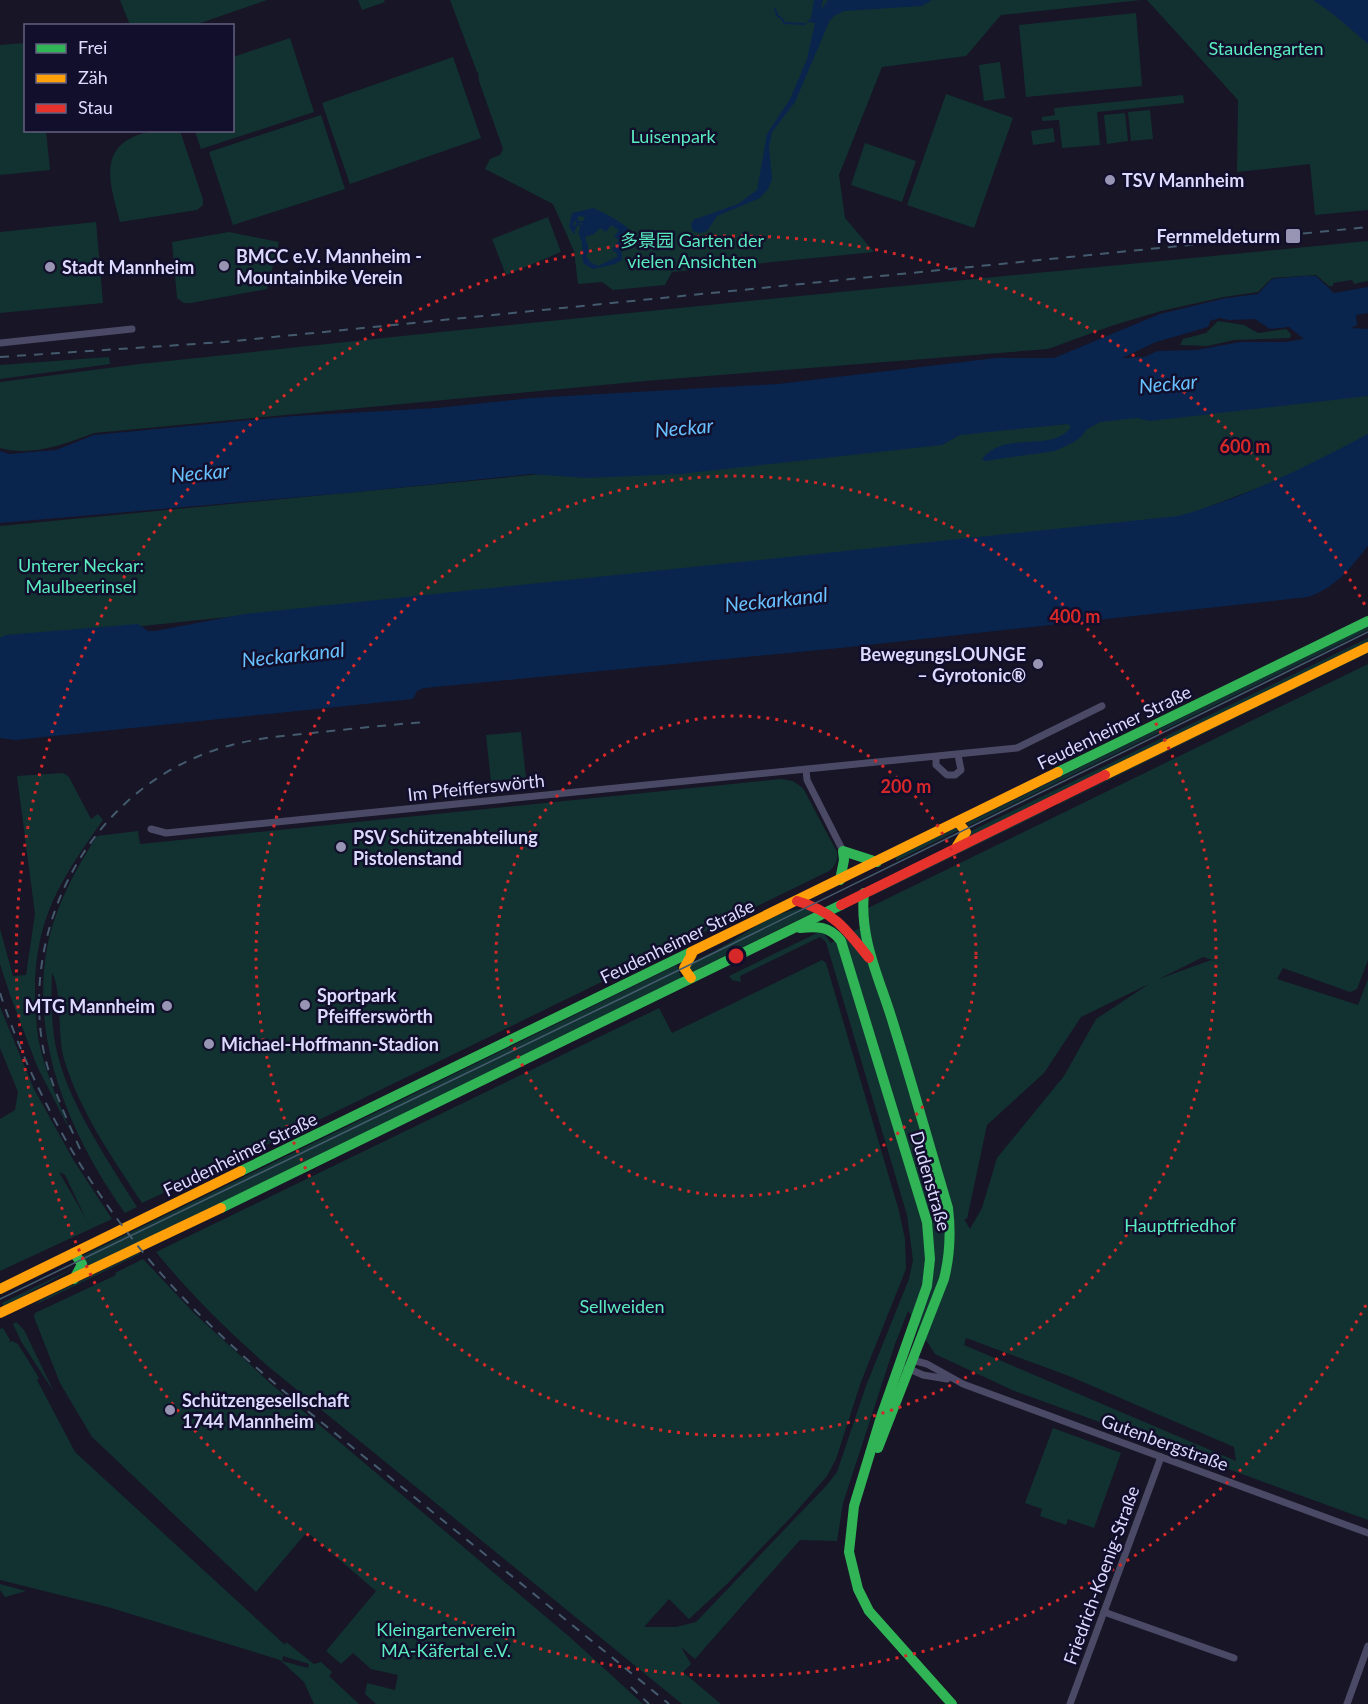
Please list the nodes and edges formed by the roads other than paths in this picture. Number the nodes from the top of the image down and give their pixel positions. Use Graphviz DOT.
graph roads {
  1 [pos="132,329"];
  2 [pos="0,343"];
  3 [pos="1368,621"];
  4 [pos="1368,647"];
  5 [pos="1102,705"];
  6 [pos="958,755"];
  7 [pos="936,757"];
  8 [pos="806,770"];
  9 [pos="958,822"];
  10 [pos="151,829"];
  11 [pos="955,849"];
  12 [pos="843,851"];
  13 [pos="877,861"];
  14 [pos="840,880"];
  15 [pos="864,893"];
  16 [pos="797,901"];
  17 [pos="827,911"];
  18 [pos="791,929"];
  19 [pos="694,951"];
  20 [pos="871,961"];
  21 [pos="691,978"];
  22 [pos="74,1253"];
  23 [pos="74,1279"];
  24 [pos="0,1289"];
  25 [pos="0,1313"];
  26 [pos="914,1359"];
  27 [pos="901,1361"];
  28 [pos="910,1371"];
  29 [pos="952,1380"];
  30 [pos="1161,1457"];
  31 [pos="861,1484"];
  32 [pos="1368,1533"];
  33 [pos="1104,1612"];
  34 [pos="1368,1646"];
  35 [pos="1234,1658"];
  36 [pos="952,1704"];
  37 [pos="1070,1704"];
  38 [pos="1347,1704"];
  1 -- 2 [label="street"];
  3 -- 9 [label="main road, Feudenheimer Straße"];
  4 -- 11 [label="main road"];
  5 -- 6 [label="street, Im Pfeifferswörth"];
  6 -- 7 [label="street, Im Pfeifferswörth"];
  6 -- 7 [label="street"];
  7 -- 8 [label="street, Im Pfeifferswörth"];
  8 -- 10 [label="street, Im Pfeifferswörth"];
  8 -- 12 [label="street"];
  9 -- 11 [label="main road"];
  9 -- 13 [label="main road, Feudenheimer Straße"];
  11 -- 15 [label="main road"];
  12 -- 13 [label="main road"];
  12 -- 14 [label="main road"];
  13 -- 14 [label="main road, Feudenheimer Straße"];
  14 -- 16 [label="main road, Feudenheimer Straße"];
  15 -- 17 [label="main road"];
  15 -- 20 [label="main road, Dudenstraße"];
  16 -- 17 [label="main road"];
  16 -- 19 [label="main road, Feudenheimer Straße"];
  17 -- 18 [label="main road"];
  17 -- 20 [label="main road, Dudenstraße"];
  18 -- 21 [label="main road"];
  18 -- 27 [label="main road, Dudenstraße"];
  19 -- 21 [label="main road"];
  19 -- 22 [label="main road, Feudenheimer Straße"];
  20 -- 26 [label="main road, Dudenstraße"];
  21 -- 23 [label="main road"];
  22 -- 23 [label="main road"];
  22 -- 24 [label="main road, Feudenheimer Straße"];
  23 -- 25 [label="main road"];
  26 -- 27 [label="street"];
  26 -- 28 [label="main road, Dudenstraße"];
  26 -- 29 [label="street, Gutenbergstraße"];
  27 -- 28 [label="street"];
  27 -- 31 [label="main road, Dudenstraße"];
  28 -- 29 [label="street, Gutenbergstraße"];
  28 -- 31 [label="main road, Dudenstraße"];
  29 -- 30 [label="street, Gutenbergstraße"];
  30 -- 32 [label="street, Gutenbergstraße"];
  30 -- 33 [label="street, Friedrich-Koenig-Straße"];
  31 -- 36 [label="main road, Dudenstraße"];
  33 -- 35 [label="street"];
  33 -- 37 [label="street, Friedrich-Koenig-Straße"];
  34 -- 38 [label="street"];
}
